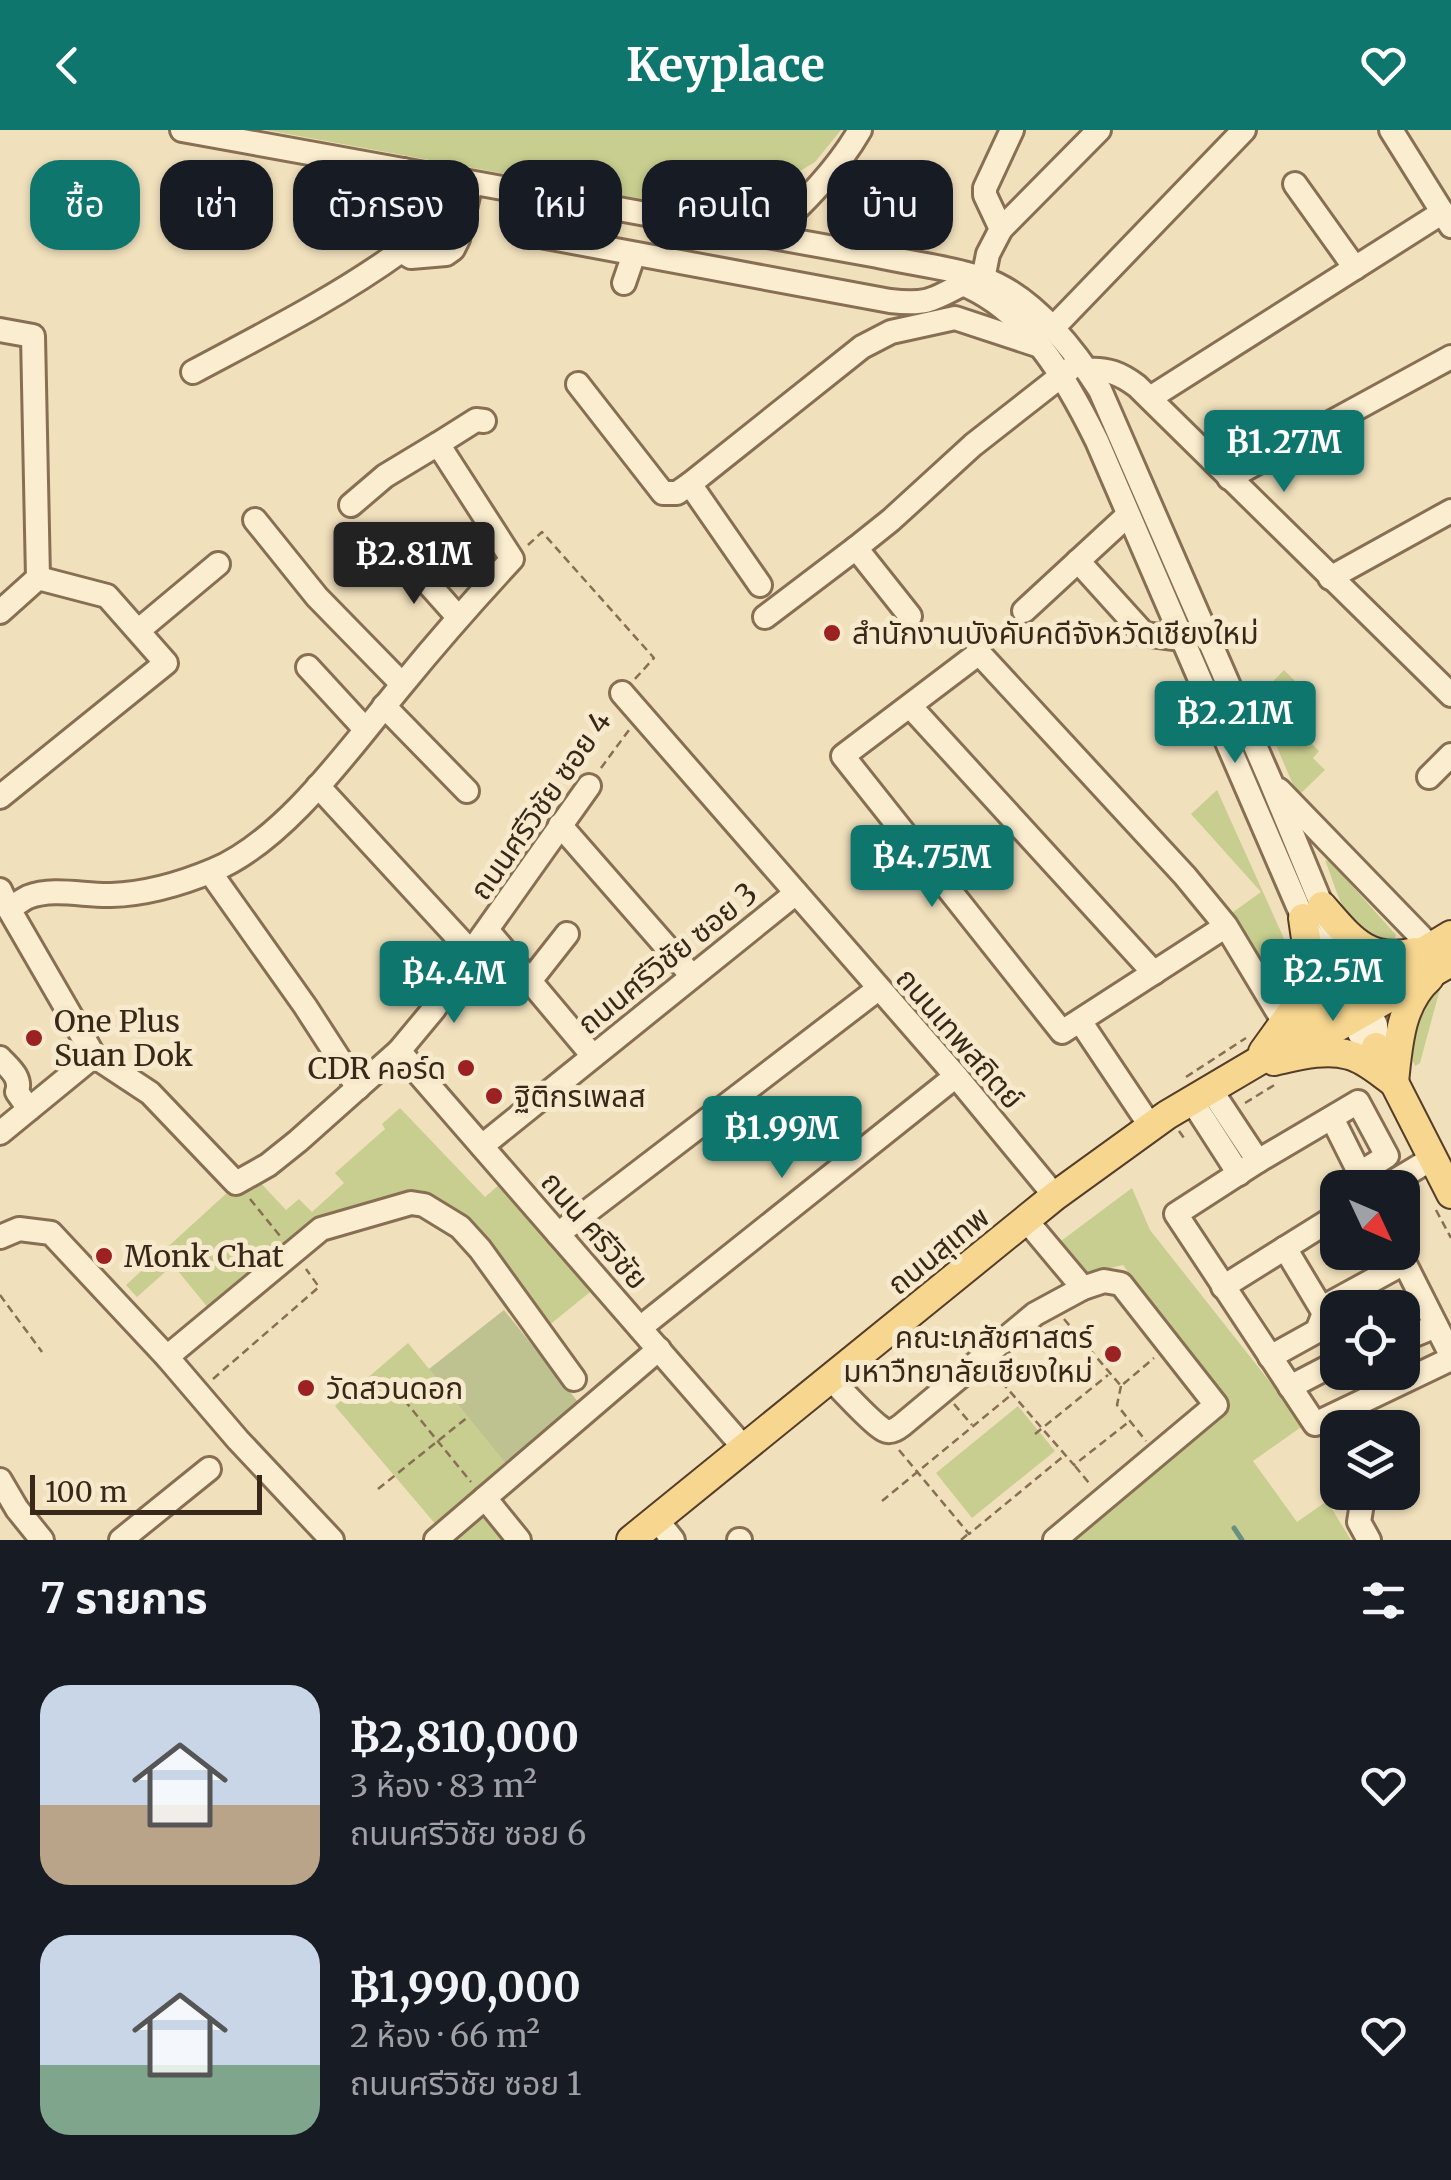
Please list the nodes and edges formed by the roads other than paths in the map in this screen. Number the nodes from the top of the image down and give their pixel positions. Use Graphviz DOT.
graph roads {
  1 [pos="182,130"];
  2 [pos="860,130"];
  3 [pos="1012,130"];
  4 [pos="1099,130"];
  5 [pos="1244,130"];
  6 [pos="1391,130"];
  7 [pos="348,160"];
  8 [pos="479,184"];
  9 [pos="1295,184"];
  10 [pos="807,198"];
  11 [pos="642,213"];
  12 [pos="1447,219"];
  13 [pos="1001,229"];
  14 [pos="807,243"];
  15 [pos="400,250"];
  16 [pos="453,250"];
  17 [pos="613,250"];
  18 [pos="634,254"];
  19 [pos="1355,268"];
  20 [pos="973,281"];
  21 [pos="624,283"];
  22 [pos="0,330"];
  23 [pos="1046,337"];
  24 [pos="1451,357"];
  25 [pos="1084,366"];
  26 [pos="193,372"];
  27 [pos="1060,375"];
  28 [pos="578,384"];
  29 [pos="1150,398"];
  30 [pos="484,421"];
  31 [pos="438,444"];
  32 [pos="1230,478"];
  33 [pos="690,484"];
  34 [pos="351,505"];
  35 [pos="1451,511"];
  36 [pos="1128,516"];
  37 [pos="256,520"];
  38 [pos="856,548"];
  39 [pos="408,561"];
  40 [pos="1078,562"];
  41 [pos="218,564"];
  42 [pos="38,578"];
  43 [pos="1330,578"];
  44 [pos="760,585"];
  45 [pos="0,612"];
  46 [pos="1024,612"];
  47 [pos="910,616"];
  48 [pos="458,617"];
  49 [pos="766,617"];
  50 [pos="138,630"];
  51 [pos="1182,640"];
  52 [pos="308,667"];
  53 [pos="402,684"];
  54 [pos="1449,691"];
  55 [pos="622,693"];
  56 [pos="384,706"];
  57 [pos="910,706"];
  58 [pos="365,729"];
  59 [pos="1451,755"];
  60 [pos="1429,778"];
  61 [pos="1270,780"];
  62 [pos="318,786"];
  63 [pos="588,786"];
  64 [pos="467,791"];
  65 [pos="0,797"];
  66 [pos="560,825"];
  67 [pos="210,872"];
  68 [pos="796,892"];
  69 [pos="4,899"];
  70 [pos="1312,912"];
  71 [pos="1226,926"];
  72 [pos="488,931"];
  73 [pos="566,934"];
  74 [pos="471,952"];
  75 [pos="1440,952"];
  76 [pos="1154,973"];
  77 [pos="692,976"];
  78 [pos="530,980"];
  79 [pos="878,988"];
  80 [pos="1356,1004"];
  81 [pos="1080,1020"];
  82 [pos="1295,1029"];
  83 [pos="1376,1047"];
  84 [pos="399,1051"];
  85 [pos="94,1056"];
  86 [pos="593,1056"];
  87 [pos="0,1058"];
  88 [pos="1252,1065"];
  89 [pos="956,1076"];
  90 [pos="1394,1082"];
  91 [pos="358,1088"];
  92 [pos="1202,1095"];
  93 [pos="15,1097"];
  94 [pos="1332,1118"];
  95 [pos="1152,1127"];
  96 [pos="1373,1130"];
  97 [pos="0,1134"];
  98 [pos="482,1146"];
  99 [pos="1346,1146"];
  100 [pos="1433,1158"];
  101 [pos="1248,1167"];
  102 [pos="1358,1170"];
  103 [pos="1373,1170"];
  104 [pos="1413,1170"];
  105 [pos="1451,1194"];
  106 [pos="1055,1196"];
  107 [pos="1026,1220"];
  108 [pos="1320,1226"];
  109 [pos="558,1234"];
  110 [pos="0,1237"];
  111 [pos="1285,1248"];
  112 [pos="1383,1270"];
  113 [pos="1408,1270"];
  114 [pos="1223,1287"];
  115 [pos="1083,1288"];
  116 [pos="1352,1290"];
  117 [pos="1320,1305"];
  118 [pos="1320,1323"];
  119 [pos="1436,1326"];
  120 [pos="640,1328"];
  121 [pos="1420,1333"];
  122 [pos="659,1349"];
  123 [pos="168,1357"];
  124 [pos="1270,1357"];
  125 [pos="1451,1357"];
  126 [pos="1320,1371"];
  127 [pos="574,1379"];
  128 [pos="830,1379"];
  129 [pos="1290,1387"];
  130 [pos="744,1449"];
  131 [pos="209,1469"];
  132 [pos="0,1480"];
  133 [pos="484,1498"];
  134 [pos="1361,1510"];
  135 [pos="8,1512"];
  136 [pos="665,1530"];
  137 [pos="42,1540"];
  138 [pos="121,1540"];
  139 [pos="332,1540"];
  140 [pos="436,1540"];
  141 [pos="520,1540"];
  142 [pos="632,1540"];
  143 [pos="1055,1540"];
  144 [pos="1369,1540"];
  1 -- 7 [label="street"];
  2 -- 10 [label="street"];
  3 -- 13 [label="street"];
  4 -- 13 [label="street"];
  5 -- 23 [label="street"];
  6 -- 12 [label="street"];
  8 -- 11 [label="street"];
  9 -- 19 [label="street"];
  12 -- 19 [label="street"];
  13 -- 20 [label="street"];
  14 -- 20 [label="street"];
  15 -- 16 [label="street"];
  15 -- 26 [label="street"];
  17 -- 18 [label="street"];
  18 -- 20 [label="street"];
  18 -- 21 [label="street"];
  19 -- 29 [label="street"];
  20 -- 23 [label="street"];
  22 -- 42 [label="street"];
  23 -- 25 [label="street"];
  23 -- 27 [label="street"];
  23 -- 33 [label="street"];
  24 -- 32 [label="street"];
  25 -- 27 [label="street"];
  25 -- 29 [label="street"];
  25 -- 61 [label="street"];
  27 -- 36 [label="street"];
  27 -- 38 [label="street"];
  28 -- 33 [label="street"];
  29 -- 32 [label="street"];
  30 -- 31 [label="street"];
  31 -- 34 [label="street"];
  31 -- 48 [label="street"];
  32 -- 43 [label="street"];
  33 -- 44 [label="street"];
  35 -- 43 [label="street"];
  36 -- 40 [label="street"];
  36 -- 51 [label="street"];
  37 -- 53 [label="street"];
  38 -- 47 [label="street"];
  38 -- 49 [label="street"];
  39 -- 48 [label="street"];
  40 -- 46 [label="street"];
  40 -- 51 [label="street"];
  41 -- 50 [label="street"];
  42 -- 45 [label="street"];
  42 -- 50 [label="street"];
  43 -- 54 [label="street"];
  48 -- 53 [label="street"];
  50 -- 65 [label="street"];
  51 -- 70 [label="street"];
  52 -- 58 [label="street"];
  53 -- 56 [label="street"];
  55 -- 68 [label="street, ถนนเทพสถิตย์"];
  56 -- 58 [label="street"];
  56 -- 64 [label="street"];
  57 -- 71 [label="street"];
  57 -- 76 [label="street"];
  57 -- 81 [label="street"];
  58 -- 62 [label="street"];
  59 -- 60 [label="street"];
  61 -- 70 [label="street"];
  61 -- 75 [label="street"];
  62 -- 67 [label="street"];
  62 -- 74 [label="street"];
  63 -- 66 [label="street, ถนนศรีวิชัย ซอย 4"];
  66 -- 72 [label="street, ถนนศรีวิชัย ซอย 4"];
  66 -- 77 [label="street"];
  67 -- 69 [label="street"];
  67 -- 91 [label="street"];
  68 -- 77 [label="street, ถนนศรีวิชัย ซอย 3"];
  68 -- 79 [label="street, ถนนเทพสถิตย์"];
  69 -- 85 [label="street"];
  70 -- 75 [label="main road"];
  70 -- 80 [label="street"];
  70 -- 82 [label="main road"];
  71 -- 76 [label="street"];
  71 -- 82 [label="street"];
  72 -- 74 [label="street, ถนนศรีวิชัย ซอย 4"];
  72 -- 78 [label="street"];
  73 -- 78 [label="street"];
  74 -- 84 [label="street, ถนนศรีวิชัย ซอย 4"];
  75 -- 80 [label="main road"];
  75 -- 90 [label="main road"];
  76 -- 81 [label="street"];
  77 -- 86 [label="street, ถนนศรีวิชัย ซอย 3"];
  78 -- 86 [label="street"];
  79 -- 89 [label="street, ถนนเทพสถิตย์"];
  79 -- 109 [label="street"];
  80 -- 82 [label="main road"];
  80 -- 83 [label="street"];
  81 -- 95 [label="street"];
  82 -- 88 [label="main road"];
  83 -- 90 [label="main road"];
  84 -- 91 [label="street, ถนนศรีวิชัย ซอย 4"];
  84 -- 98 [label="street, ถนน ศรีวิชัย"];
  85 -- 91 [label="street, ถนนศรีวิชัย ซอย 4"];
  85 -- 93 [label="street"];
  86 -- 98 [label="street, ถนนศรีวิชัย ซอย 3"];
  87 -- 93 [label="street"];
  88 -- 90 [label="main road"];
  88 -- 92 [label="main road, ถนนสุเทพ"];
  89 -- 106 [label="street, ถนนเทพสถิตย์"];
  89 -- 120 [label="street"];
  90 -- 100 [label="main road"];
  92 -- 95 [label="main road, ถนนสุเทพ"];
  92 -- 101 [label="street"];
  93 -- 97 [label="street"];
  94 -- 96 [label="street"];
  94 -- 99 [label="street"];
  94 -- 101 [label="street"];
  95 -- 106 [label="main road, ถนนสุเทพ"];
  96 -- 99 [label="street"];
  96 -- 103 [label="street"];
  98 -- 109 [label="street, ถนน ศรีวิชัย"];
  99 -- 102 [label="street"];
  100 -- 104 [label="street"];
  100 -- 105 [label="main road"];
  101 -- 114 [label="street"];
  106 -- 107 [label="main road, ถนนสุเทพ"];
  107 -- 115 [label="street"];
  107 -- 128 [label="main road, ถนนสุเทพ"];
  108 -- 111 [label="street"];
  109 -- 120 [label="street, ถนน ศรีวิชัย"];
  110 -- 123 [label="street"];
  111 -- 114 [label="street"];
  111 -- 117 [label="street"];
  112 -- 116 [label="street"];
  113 -- 119 [label="street"];
  114 -- 124 [label="street"];
  115 -- 128 [label="street"];
  115 -- 143 [label="street"];
  118 -- 124 [label="street"];
  119 -- 121 [label="street"];
  119 -- 125 [label="street"];
  120 -- 122 [label="street, ถนน ศรีวิชัย"];
  122 -- 130 [label="street, ถนน ศรีวิชัย"];
  122 -- 133 [label="street"];
  123 -- 127 [label="street"];
  123 -- 139 [label="street"];
  124 -- 129 [label="street"];
  125 -- 129 [label="street"];
  126 -- 129 [label="street"];
  128 -- 130 [label="main road, ถนนสุเทพ"];
  130 -- 136 [label="main road, ถนนสุเทพ"];
  131 -- 138 [label="street"];
  132 -- 135 [label="street"];
  133 -- 140 [label="street"];
  133 -- 141 [label="street"];
  134 -- 144 [label="street"];
  135 -- 137 [label="street"];
  136 -- 142 [label="main road, ถนนสุเทพ"];
}
